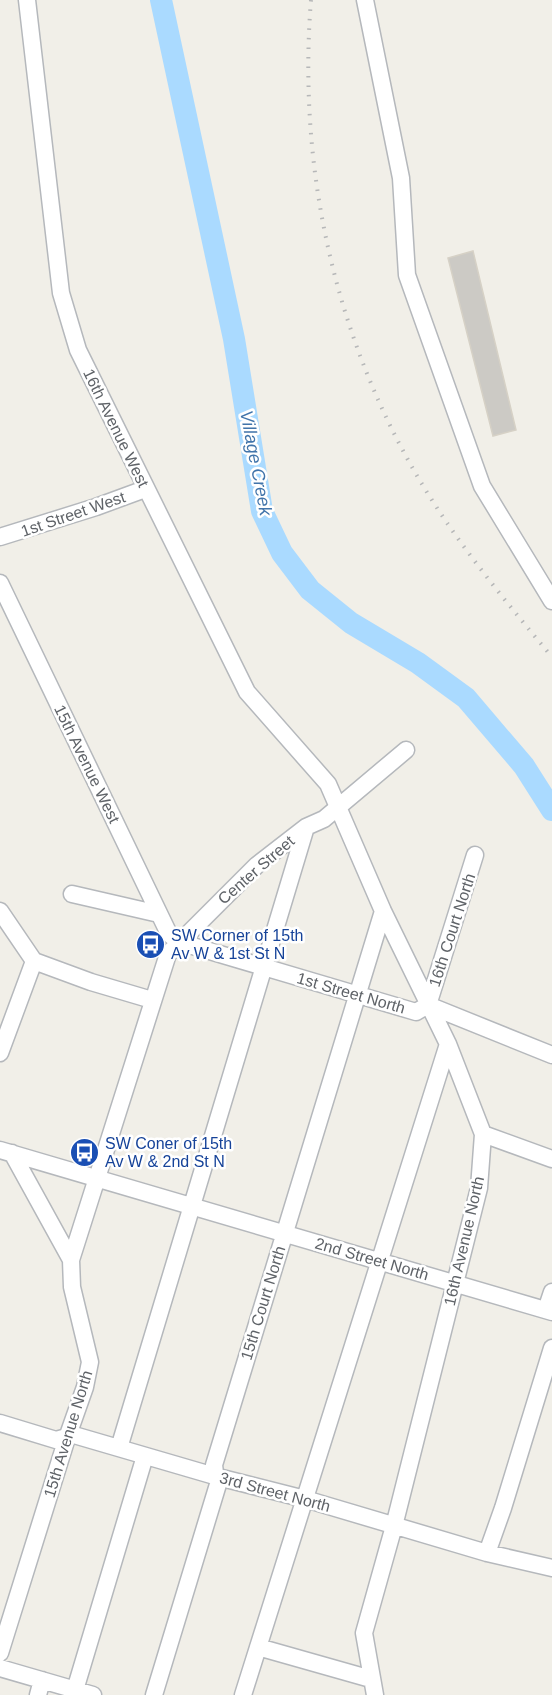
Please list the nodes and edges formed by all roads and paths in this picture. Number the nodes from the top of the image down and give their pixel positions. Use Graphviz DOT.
graph roads {
  1 [pos="27,0"];
  2 [pos="365,0"];
  3 [pos="145,489"];
  4 [pos="0,537"];
  5 [pos="0,583"];
  6 [pos="552,601"];
  7 [pos="406,750"];
  8 [pos="338,806"];
  9 [pos="306,827"];
  10 [pos="475,855"];
  11 [pos="72,894"];
  12 [pos="383,910"];
  13 [pos="0,911"];
  14 [pos="159,914"];
  15 [pos="179,942"];
  16 [pos="34,960"];
  17 [pos="264,968"];
  18 [pos="358,995"];
  19 [pos="152,1000"];
  20 [pos="428,1005"];
  21 [pos="448,1044"];
  22 [pos="0,1048"];
  23 [pos="552,1055"];
  24 [pos="483,1134"];
  25 [pos="6,1152"];
  26 [pos="552,1159"];
  27 [pos="95,1179"];
  28 [pos="192,1208"];
  29 [pos="284,1233"];
  30 [pos="71,1260"];
  31 [pos="379,1262"];
  32 [pos="456,1282"];
  33 [pos="552,1292"];
  34 [pos="549,1311"];
  35 [pos="552,1348"];
  36 [pos="0,1423"];
  37 [pos="67,1438"];
  38 [pos="119,1448"];
  39 [pos="145,1456"];
  40 [pos="218,1477"];
  41 [pos="305,1499"];
  42 [pos="394,1526"];
  43 [pos="487,1553"];
  44 [pos="552,1568"];
  45 [pos="258,1647"];
  46 [pos="0,1653"];
  47 [pos="0,1668"];
  48 [pos="373,1687"];
  49 [pos="40,1688"];
  50 [pos="75,1690"];
  51 [pos="93,1695"];
  52 [pos="154,1695"];
  53 [pos="243,1695"];
  1 -- 3 [label="street, 16th Avenue West"];
  2 -- 6 [label="street"];
  3 -- 4 [label="street, 1st Street West"];
  3 -- 8 [label="street, 16th Avenue West"];
  5 -- 14 [label="street, 15th Avenue West"];
  7 -- 8 [label="street, Center Street"];
  8 -- 9 [label="street, Center Street"];
  8 -- 12 [label="street, 16th Avenue North"];
  9 -- 15 [label="street, Center Street"];
  9 -- 17 [label="street"];
  10 -- 20 [label="street, 16th Court North"];
  11 -- 14 [label="street"];
  12 -- 18 [label="street, 15th Court North"];
  12 -- 20 [label="street, 16th Avenue North"];
  13 -- 16 [label="street"];
  14 -- 15 [label="street, 15th Avenue West"];
  15 -- 17 [label="street, 1st Street North"];
  15 -- 19 [label="street, 15th Avenue North"];
  16 -- 19 [label="street"];
  16 -- 22 [label="street"];
  17 -- 18 [label="street, 1st Street North"];
  17 -- 28 [label="street"];
  18 -- 20 [label="street, 1st Street North"];
  18 -- 29 [label="street, 15th Court North"];
  19 -- 27 [label="street, 15th Avenue North"];
  20 -- 21 [label="street, 16th Avenue North"];
  20 -- 23 [label="street, 1st Street North"];
  21 -- 24 [label="street, 16th Avenue North"];
  21 -- 31 [label="street"];
  24 -- 26 [label="street"];
  24 -- 32 [label="street, 16th Avenue North"];
  25 -- 27 [label="street, 2nd Street North"];
  25 -- 30 [label="street"];
  27 -- 28 [label="street, 2nd Street North"];
  27 -- 30 [label="street, 15th Avenue North"];
  28 -- 29 [label="street, 2nd Street North"];
  28 -- 38 [label="street"];
  29 -- 31 [label="street, 2nd Street North"];
  29 -- 40 [label="street, 15th Court North"];
  30 -- 37 [label="street, 15th Avenue North"];
  31 -- 32 [label="street, 2nd Street North"];
  31 -- 41 [label="street"];
  32 -- 34 [label="street, 2nd Street North"];
  32 -- 42 [label="street, 16th Avenue North"];
  33 -- 34 [label="street"];
  35 -- 43 [label="street"];
  36 -- 37 [label="street, 3rd Street North"];
  37 -- 38 [label="street, 3rd Street North"];
  37 -- 46 [label="street, 15th Avenue North"];
  38 -- 39 [label="street, 3rd Street North"];
  39 -- 40 [label="street, 3rd Street North"];
  39 -- 50 [label="street"];
  40 -- 41 [label="street, 3rd Street North"];
  40 -- 52 [label="street, 15th Court North"];
  41 -- 42 [label="street, 3rd Street North"];
  41 -- 45 [label="street"];
  42 -- 43 [label="street, 3rd Street North"];
  42 -- 48 [label="street, 16th Avenue North"];
  43 -- 44 [label="street, 3rd Street North"];
  45 -- 48 [label="street"];
  45 -- 53 [label="street"];
  47 -- 49 [label="street"];
  49 -- 50 [label="street"];
  50 -- 51 [label="street"];
}
